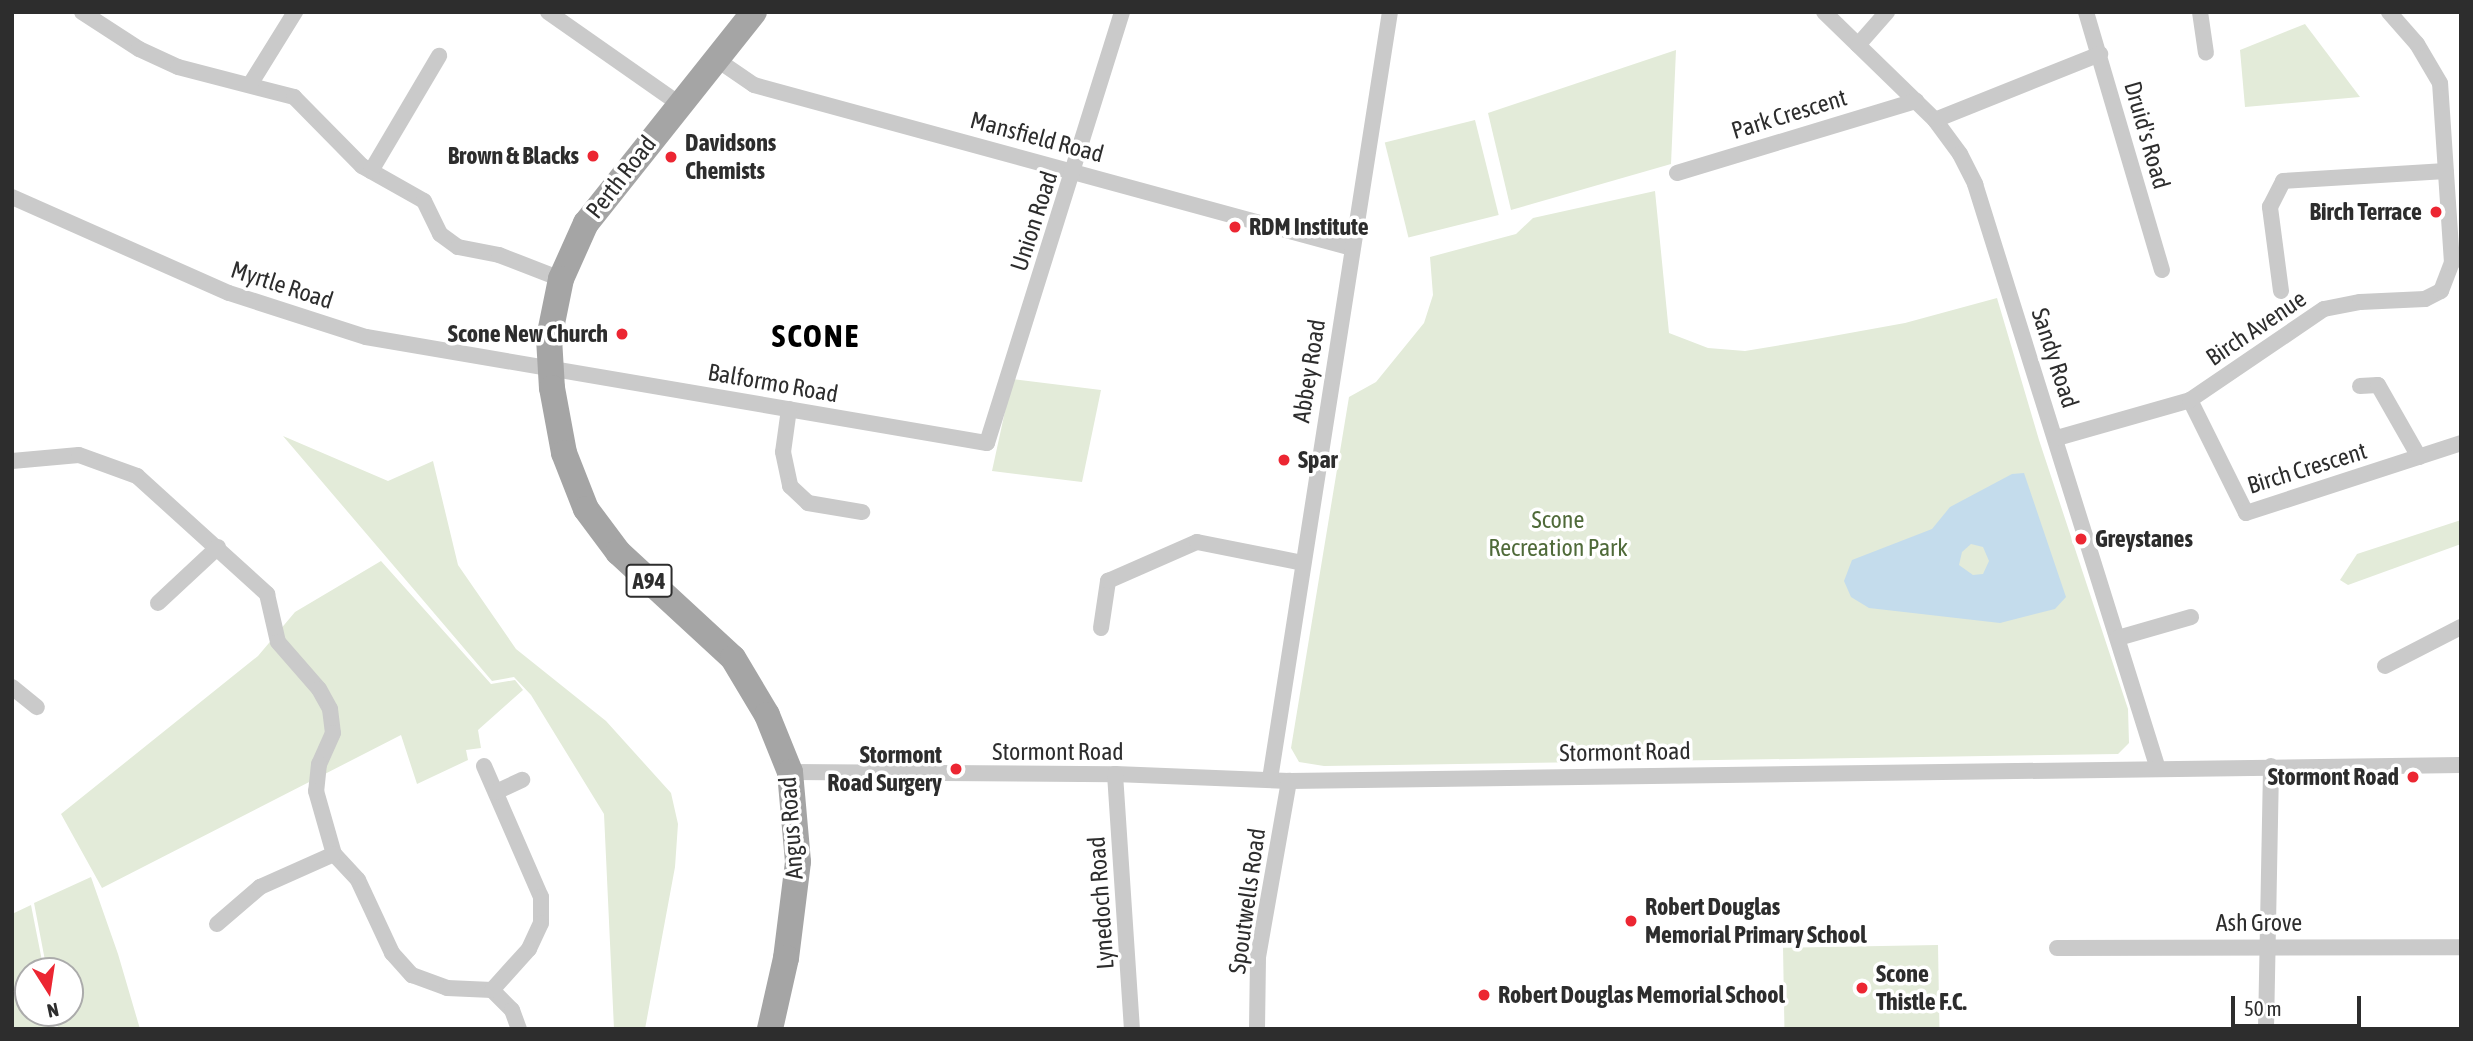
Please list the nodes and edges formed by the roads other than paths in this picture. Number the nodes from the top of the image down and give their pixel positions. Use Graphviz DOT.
graph roads {
  1 [pos="82,12"];
  2 [pos="295,12"];
  3 [pos="548,12"];
  4 [pos="754,12"];
  5 [pos="1122,12"];
  6 [pos="1390,12"];
  7 [pos="1824,12"];
  8 [pos="1887,12"];
  9 [pos="2086,12"];
  10 [pos="2200,12"];
  11 [pos="2389,12"];
  12 [pos="1858,45"];
  13 [pos="2206,53"];
  14 [pos="2100,54"];
  15 [pos="439,56"];
  16 [pos="716,59"];
  17 [pos="251,83"];
  18 [pos="1916,101"];
  19 [pos="678,103"];
  20 [pos="1935,120"];
  21 [pos="1074,170"];
  22 [pos="371,171"];
  23 [pos="2446,171"];
  24 [pos="1677,173"];
  25 [pos="12,197"];
  26 [pos="1352,248"];
  27 [pos="2162,270"];
  28 [pos="561,279"];
  29 [pos="2281,292"];
  30 [pos="551,369"];
  31 [pos="2360,386"];
  32 [pos="2190,400"];
  33 [pos="789,409"];
  34 [pos="2057,438"];
  35 [pos="987,443"];
  36 [pos="2461,443"];
  37 [pos="2419,457"];
  38 [pos="12,461"];
  39 [pos="862,512"];
  40 [pos="218,547"];
  41 [pos="1303,563"];
  42 [pos="158,603"];
  43 [pos="2191,617"];
  44 [pos="2461,627"];
  45 [pos="1101,628"];
  46 [pos="2118,638"];
  47 [pos="2385,666"];
  48 [pos="12,687"];
  49 [pos="37,707"];
  50 [pos="2461,765"];
  51 [pos="484,766"];
  52 [pos="2157,766"];
  53 [pos="2271,766"];
  54 [pos="790,772"];
  55 [pos="1115,774"];
  56 [pos="1270,779"];
  57 [pos="522,780"];
  58 [pos="1289,781"];
  59 [pos="496,792"];
  60 [pos="334,854"];
  61 [pos="217,924"];
  62 [pos="2265,946"];
  63 [pos="2461,947"];
  64 [pos="2057,948"];
  65 [pos="492,990"];
  66 [pos="519,1029"];
  67 [pos="770,1029"];
  68 [pos="1132,1029"];
  69 [pos="1257,1029"];
  70 [pos="2266,1029"];
  1 -- 17 [label="street"];
  2 -- 17 [label="street"];
  3 -- 19 [label="street"];
  4 -- 16 [label="main road, Perth Road / A94"];
  5 -- 21 [label="street, Union Road"];
  6 -- 26 [label="street, Abbey Road"];
  7 -- 12 [label="street, Sandy Road"];
  8 -- 12 [label="street"];
  9 -- 14 [label="street, Druid's Road"];
  10 -- 13 [label="street"];
  11 -- 23 [label="street, Birch Avenue"];
  12 -- 18 [label="street, Sandy Road"];
  14 -- 20 [label="street"];
  14 -- 27 [label="street, Druid's Road"];
  15 -- 22 [label="street"];
  16 -- 19 [label="main road, Perth Road / A94"];
  16 -- 21 [label="street, Mansfield Road"];
  17 -- 22 [label="street"];
  18 -- 20 [label="street, Sandy Road"];
  18 -- 24 [label="street, Park Crescent"];
  19 -- 28 [label="main road, Perth Road / A94"];
  20 -- 34 [label="street, Sandy Road"];
  21 -- 26 [label="street, Mansfield Road"];
  21 -- 35 [label="street, Union Road"];
  22 -- 28 [label="street"];
  23 -- 29 [label="street"];
  23 -- 32 [label="street, Birch Avenue"];
  25 -- 30 [label="street, Myrtle Road"];
  26 -- 41 [label="street, Abbey Road"];
  28 -- 30 [label="main road, Perth Road / A94"];
  30 -- 33 [label="street, Balformo Road"];
  30 -- 54 [label="main road, Angus Road / A94"];
  31 -- 37 [label="street"];
  32 -- 34 [label="street, Birch Avenue"];
  32 -- 37 [label="street, Birch Crescent"];
  33 -- 35 [label="street, Balformo Road"];
  33 -- 39 [label="street"];
  34 -- 46 [label="street, Sandy Road"];
  36 -- 37 [label="street, Birch Crescent"];
  38 -- 40 [label="street"];
  40 -- 42 [label="street"];
  40 -- 60 [label="street"];
  41 -- 45 [label="street"];
  41 -- 56 [label="street, Abbey Road"];
  43 -- 46 [label="street"];
  44 -- 47 [label="street"];
  46 -- 52 [label="street, Sandy Road"];
  48 -- 49 [label="street"];
  50 -- 53 [label="street, Stormont Road"];
  51 -- 59 [label="street"];
  52 -- 53 [label="street, Stormont Road"];
  52 -- 58 [label="street, Stormont Road"];
  53 -- 62 [label="street"];
  54 -- 55 [label="street, Stormont Road"];
  54 -- 67 [label="main road, Angus Road / A94"];
  55 -- 56 [label="street, Stormont Road"];
  55 -- 68 [label="street, Lynedoch Road"];
  56 -- 58 [label="street, Stormont Road"];
  57 -- 59 [label="street"];
  58 -- 69 [label="street, Spoutwells Road"];
  59 -- 65 [label="street"];
  60 -- 61 [label="street"];
  60 -- 65 [label="street"];
  62 -- 63 [label="street, Ash Grove"];
  62 -- 64 [label="street, Ash Grove"];
  62 -- 70 [label="street"];
  65 -- 66 [label="street"];
}
